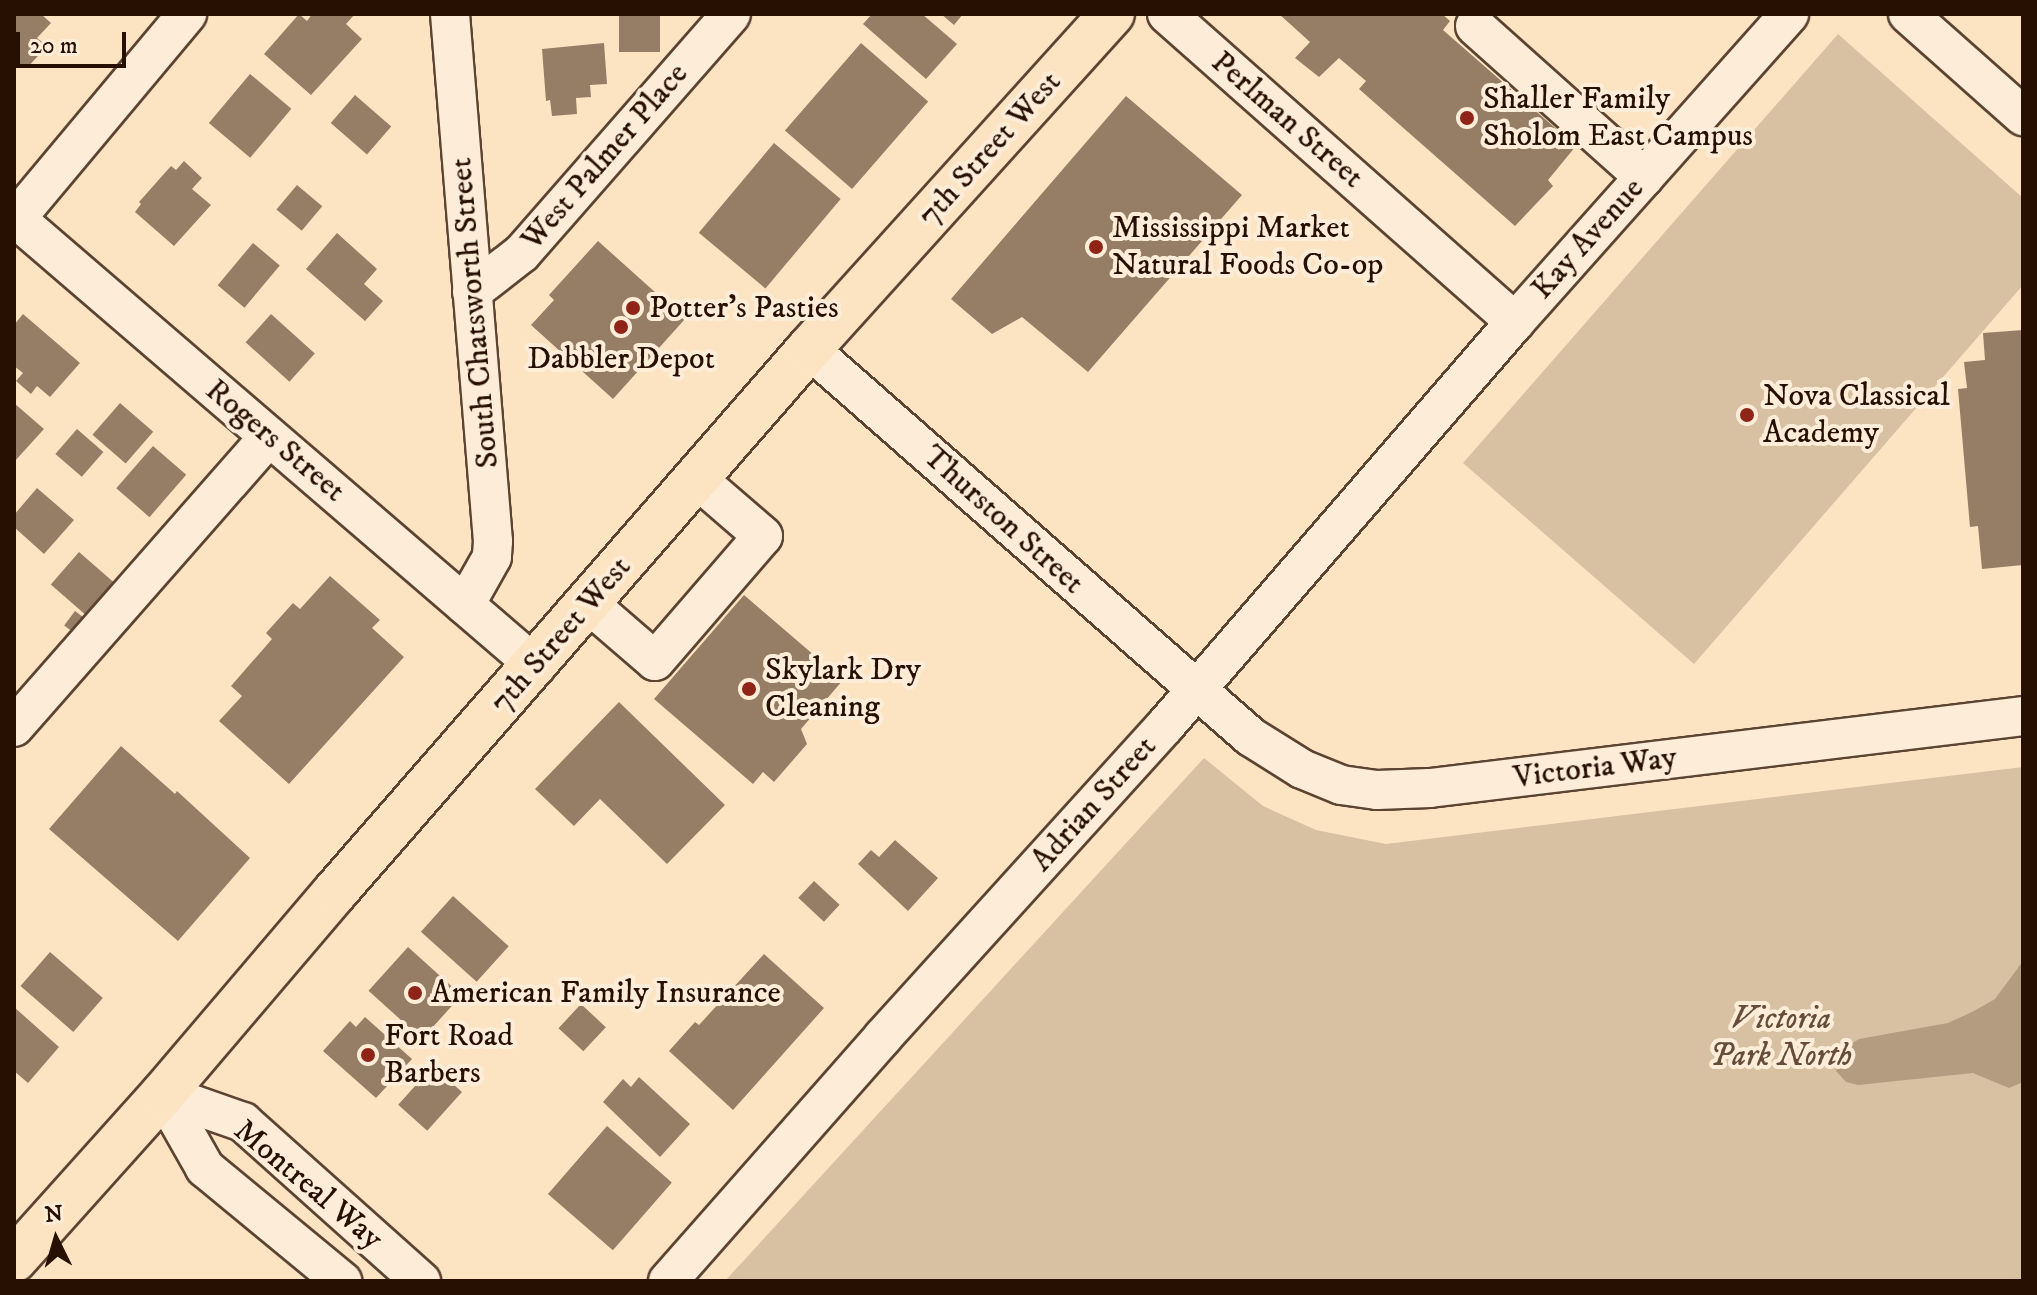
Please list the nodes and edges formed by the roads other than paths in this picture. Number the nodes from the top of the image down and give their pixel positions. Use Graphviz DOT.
graph roads {
  1 [pos="187,14"];
  2 [pos="450,14"];
  3 [pos="731,14"];
  4 [pos="1112,14"];
  5 [pos="1167,14"];
  6 [pos="1789,14"];
  7 [pos="1908,14"];
  8 [pos="1475,26"];
  9 [pos="2023,116"];
  10 [pos="1644,177"];
  11 [pos="15,219"];
  12 [pos="472,292"];
  13 [pos="1515,322"];
  14 [pos="809,349"];
  15 [pos="269,437"];
  16 [pos="697,479"];
  17 [pos="589,604"];
  18 [pos="465,605"];
  19 [pos="536,666"];
  20 [pos="1195,690"];
  21 [pos="2023,716"];
  22 [pos="14,727"];
  23 [pos="163,1094"];
  24 [pos="14,1260"];
  25 [pos="342,1281"];
  26 [pos="421,1281"];
  27 [pos="668,1281"];
  1 -- 11 [label="street"];
  2 -- 12 [label="street, South Chatsworth Street"];
  3 -- 12 [label="street, West Palmer Place"];
  4 -- 14 [label="main road, 7th Street West"];
  5 -- 13 [label="street, Perlman Street"];
  6 -- 10 [label="street, Kay Avenue"];
  7 -- 9 [label="street"];
  8 -- 10 [label="street"];
  10 -- 13 [label="street, Kay Avenue"];
  11 -- 15 [label="street, Rogers Street"];
  12 -- 18 [label="street, South Chatsworth Street"];
  13 -- 20 [label="street, Adrian Street"];
  14 -- 16 [label="main road, 7th Street West"];
  14 -- 20 [label="street, Thurston Street"];
  15 -- 18 [label="street, Rogers Street"];
  15 -- 22 [label="street"];
  16 -- 17 [label="main road, 7th Street West"];
  16 -- 17 [label="street"];
  17 -- 19 [label="main road, 7th Street West"];
  18 -- 19 [label="street, Rogers Street"];
  19 -- 23 [label="main road, 7th Street West"];
  20 -- 21 [label="street, Victoria Way"];
  20 -- 27 [label="street, Adrian Street"];
  23 -- 24 [label="main road, 7th Street West"];
  23 -- 25 [label="street, Montreal Way"];
  23 -- 26 [label="street, Montreal Way"];
}
